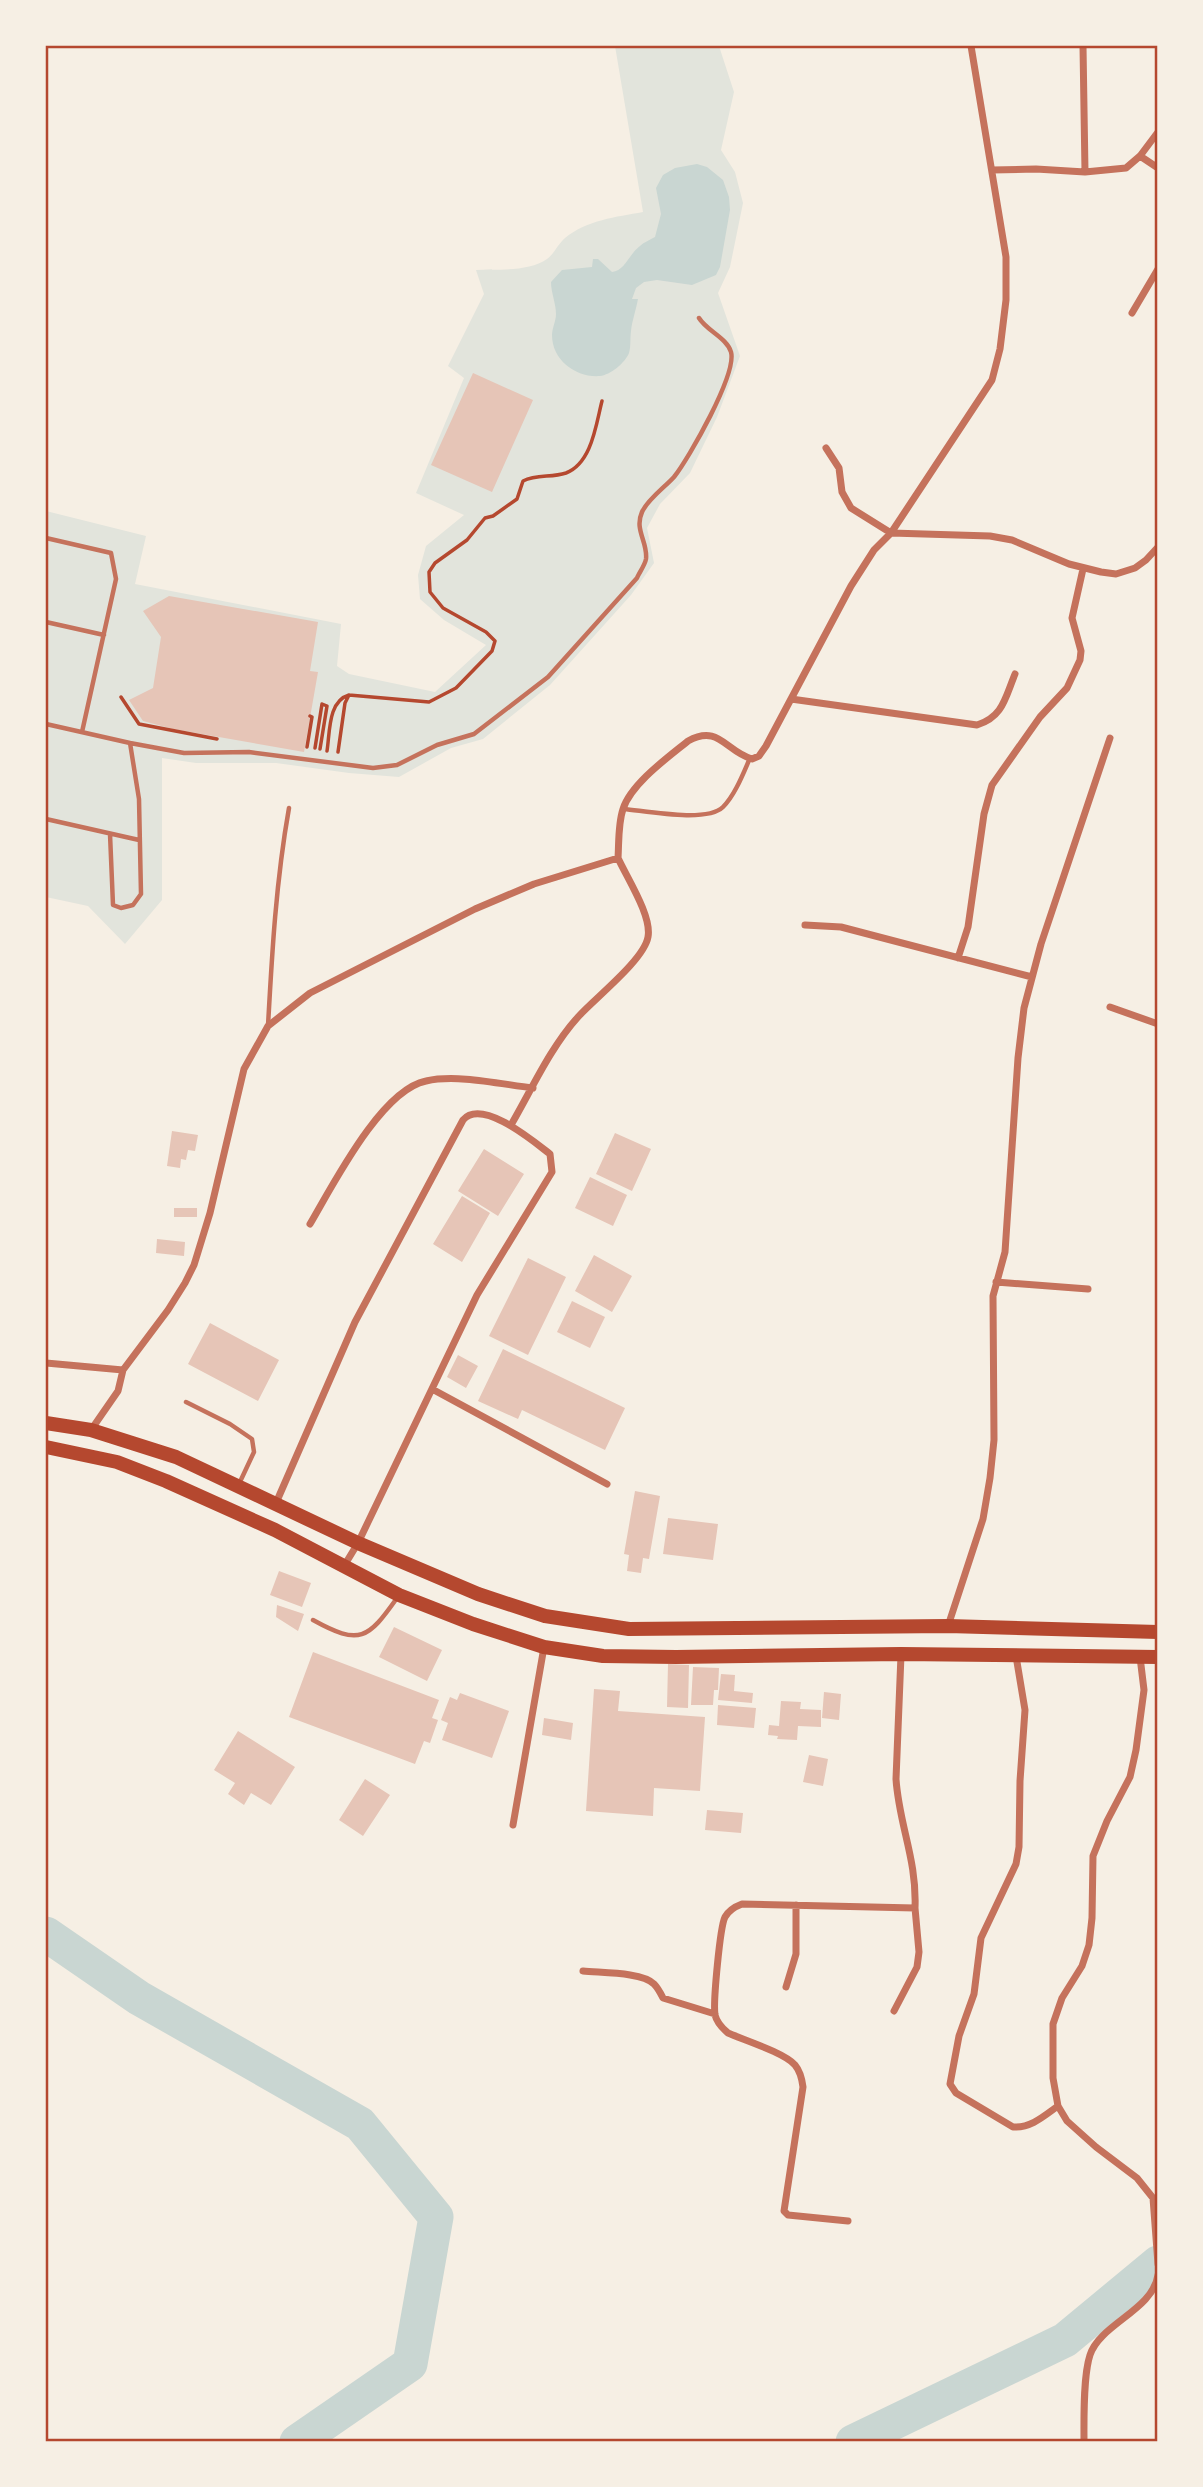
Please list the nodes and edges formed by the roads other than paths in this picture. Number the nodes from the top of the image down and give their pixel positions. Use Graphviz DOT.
graph roads {
  1 [pos="971,46"];
  2 [pos="1083,46"];
  3 [pos="1157,132"];
  4 [pos="1140,156"];
  5 [pos="1157,168"];
  6 [pos="992,170"];
  7 [pos="1085,172"];
  8 [pos="1157,269"];
  9 [pos="1132,313"];
  10 [pos="699,318"];
  11 [pos="826,448"];
  12 [pos="891,533"];
  13 [pos="46,538"];
  14 [pos="1157,547"];
  15 [pos="1083,569"];
  16 [pos="46,622"];
  17 [pos="104,635"];
  18 [pos="1015,674"];
  19 [pos="791,699"];
  20 [pos="46,724"];
  21 [pos="82,732"];
  22 [pos="1110,738"];
  23 [pos="130,743"];
  24 [pos="750,758"];
  25 [pos="289,808"];
  26 [pos="623,809"];
  27 [pos="46,819"];
  28 [pos="110,834"];
  29 [pos="139,840"];
  30 [pos="618,858"];
  31 [pos="805,925"];
  32 [pos="958,958"];
  33 [pos="1032,977"];
  34 [pos="1110,1007"];
  35 [pos="1157,1024"];
  36 [pos="268,1026"];
  37 [pos="533,1088"];
  38 [pos="511,1125"];
  39 [pos="310,1224"];
  40 [pos="996,1282"];
  41 [pos="1088,1289"];
  42 [pos="46,1363"];
  43 [pos="122,1374"];
  44 [pos="432,1389"];
  45 [pos="186,1402"];
  46 [pos="46,1423"];
  47 [pos="91,1430"];
  48 [pos="46,1447"];
  49 [pos="607,1484"];
  50 [pos="239,1485"];
  51 [pos="276,1503"];
  52 [pos="358,1543"];
  53 [pos="344,1566"];
  54 [pos="399,1595"];
  55 [pos="313,1620"];
  56 [pos="948,1626"];
  57 [pos="1157,1632"];
  58 [pos="544,1647"];
  59 [pos="901,1654"];
  60 [pos="1016,1655"];
  61 [pos="1140,1657"];
  62 [pos="1157,1657"];
  63 [pos="513,1825"];
  64 [pos="796,1905"];
  65 [pos="915,1908"];
  66 [pos="583,1971"];
  67 [pos="786,1987"];
  68 [pos="894,2011"];
  69 [pos="715,2014"];
  70 [pos="1058,2106"];
  71 [pos="848,2221"];
  72 [pos="1157,2264"];
  73 [pos="1157,2280"];
  74 [pos="1084,2441"];
  1 -- 6 [label="street"];
  2 -- 7 [label="street"];
  3 -- 4 [label="street"];
  4 -- 5 [label="street"];
  4 -- 7 [label="street"];
  6 -- 7 [label="street"];
  6 -- 12 [label="street"];
  8 -- 9 [label="street"];
  10 -- 23 [label="lane"];
  11 -- 12 [label="street"];
  12 -- 15 [label="street"];
  12 -- 19 [label="street"];
  13 -- 17 [label="lane"];
  14 -- 15 [label="street"];
  15 -- 32 [label="street"];
  16 -- 17 [label="lane"];
  17 -- 21 [label="lane"];
  18 -- 19 [label="street"];
  19 -- 24 [label="street"];
  20 -- 21 [label="lane"];
  21 -- 23 [label="lane"];
  22 -- 33 [label="street"];
  23 -- 29 [label="lane"];
  24 -- 26 [label="lane"];
  24 -- 26 [label="street"];
  25 -- 36 [label="lane"];
  26 -- 30 [label="street"];
  27 -- 28 [label="lane"];
  28 -- 29 [label="lane"];
  28 -- 29 [label="lane"];
  30 -- 36 [label="street"];
  30 -- 37 [label="street"];
  31 -- 32 [label="street"];
  32 -- 33 [label="street"];
  33 -- 40 [label="street"];
  34 -- 35 [label="street"];
  36 -- 43 [label="street"];
  37 -- 38 [label="street"];
  37 -- 39 [label="street"];
  38 -- 44 [label="street"];
  38 -- 51 [label="street"];
  40 -- 41 [label="street"];
  40 -- 56 [label="street"];
  42 -- 43 [label="street"];
  43 -- 47 [label="street"];
  44 -- 49 [label="street"];
  44 -- 52 [label="street"];
  45 -- 50 [label="lane"];
  46 -- 47 [label="highway"];
  47 -- 50 [label="highway"];
  48 -- 53 [label="highway"];
  50 -- 51 [label="highway"];
  51 -- 52 [label="highway"];
  52 -- 53 [label="street"];
  52 -- 56 [label="highway"];
  53 -- 54 [label="highway"];
  54 -- 55 [label="lane"];
  54 -- 58 [label="highway"];
  56 -- 57 [label="highway"];
  58 -- 59 [label="highway"];
  58 -- 63 [label="street"];
  59 -- 60 [label="highway"];
  59 -- 65 [label="street"];
  60 -- 61 [label="highway"];
  60 -- 70 [label="street"];
  61 -- 62 [label="highway"];
  61 -- 70 [label="street"];
  64 -- 65 [label="street"];
  64 -- 67 [label="street"];
  64 -- 69 [label="street"];
  65 -- 68 [label="street"];
  66 -- 69 [label="street"];
  69 -- 71 [label="street"];
  70 -- 72 [label="street"];
  73 -- 74 [label="street"];
}
